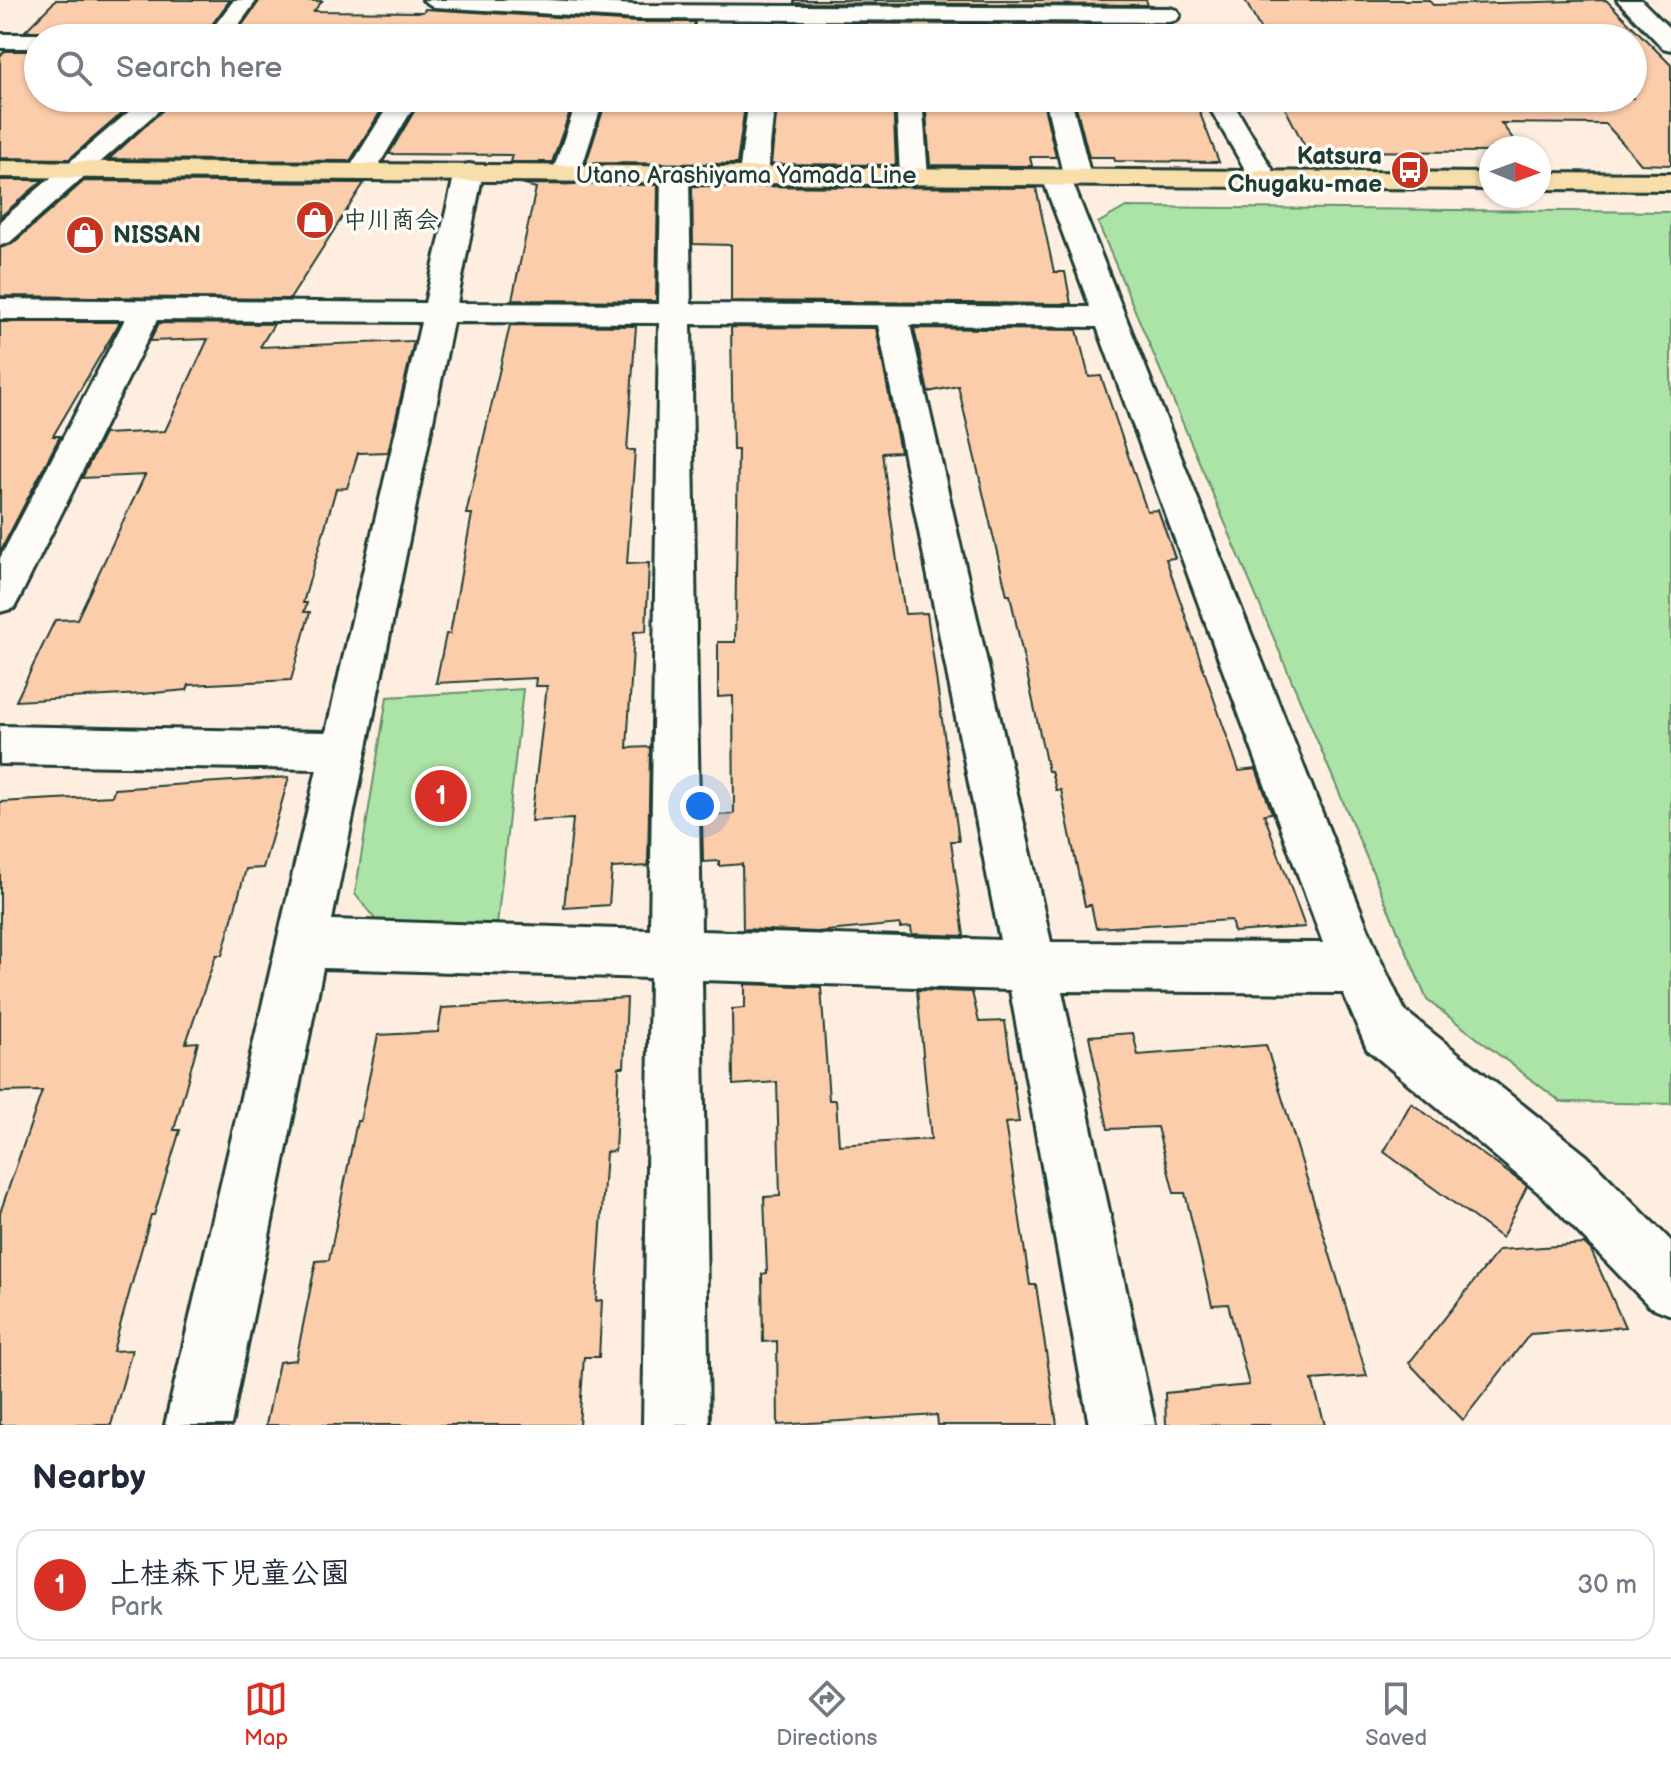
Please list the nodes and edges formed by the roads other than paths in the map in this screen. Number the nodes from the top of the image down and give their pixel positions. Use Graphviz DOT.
graph roads {
  1 [pos="246,0"];
  2 [pos="434,0"];
  3 [pos="1628,0"];
  4 [pos="773,6"];
  5 [pos="1036,8"];
  6 [pos="1166,8"];
  7 [pos="609,13"];
  8 [pos="904,18"];
  9 [pos="228,24"];
  10 [pos="1663,39"];
  11 [pos="0,41"];
  12 [pos="24,41"];
  13 [pos="144,112"];
  14 [pos="397,112"];
  15 [pos="586,112"];
  16 [pos="760,112"];
  17 [pos="910,112"];
  18 [pos="1060,112"];
  19 [pos="1225,112"];
  20 [pos="0,169"];
  21 [pos="77,169"];
  22 [pos="361,172"];
  23 [pos="469,172"];
  24 [pos="566,173"];
  25 [pos="675,174"];
  26 [pos="753,175"];
  27 [pos="914,176"];
  28 [pos="1067,177"];
  29 [pos="1264,179"];
  30 [pos="1479,181"];
  31 [pos="1551,181"];
  32 [pos="1671,182"];
  33 [pos="0,236"];
  34 [pos="0,309"];
  35 [pos="146,310"];
  36 [pos="439,312"];
  37 [pos="675,314"];
  38 [pos="892,316"];
  39 [pos="1108,317"];
  40 [pos="0,597"];
  41 [pos="0,745"];
  42 [pos="344,751"];
  43 [pos="302,943"];
  44 [pos="676,957"];
  45 [pos="1031,966"];
  46 [pos="1358,968"];
  47 [pos="1671,1284"];
  48 [pos="198,1425"];
  49 [pos="676,1425"];
  50 [pos="1122,1425"];
  1 -- 9 [label="street"];
  2 -- 7 [label="street"];
  3 -- 10 [label="street"];
  4 -- 7 [label="street"];
  4 -- 8 [label="street"];
  5 -- 6 [label="street"];
  5 -- 8 [label="street"];
  11 -- 12 [label="street"];
  13 -- 21 [label="street"];
  14 -- 22 [label="street"];
  15 -- 24 [label="street"];
  16 -- 26 [label="street"];
  17 -- 27 [label="street"];
  18 -- 28 [label="street"];
  19 -- 29 [label="street"];
  20 -- 21 [label="main road, Utano Arashiyama Yamada Line"];
  21 -- 22 [label="main road, Utano Arashiyama Yamada Line"];
  21 -- 33 [label="street"];
  22 -- 23 [label="main road, Utano Arashiyama Yamada Line"];
  23 -- 24 [label="main road, Utano Arashiyama Yamada Line"];
  23 -- 36 [label="street"];
  24 -- 25 [label="main road, Utano Arashiyama Yamada Line"];
  25 -- 26 [label="main road, Utano Arashiyama Yamada Line"];
  25 -- 37 [label="street"];
  26 -- 27 [label="main road, Utano Arashiyama Yamada Line"];
  27 -- 28 [label="main road, Utano Arashiyama Yamada Line"];
  28 -- 29 [label="main road, Utano Arashiyama Yamada Line"];
  28 -- 39 [label="street"];
  29 -- 30 [label="main road, Utano Arashiyama Yamada Line"];
  31 -- 32 [label="main road"];
  34 -- 35 [label="street"];
  35 -- 36 [label="street"];
  35 -- 40 [label="street"];
  36 -- 37 [label="street"];
  36 -- 42 [label="street"];
  37 -- 38 [label="street"];
  37 -- 44 [label="street"];
  38 -- 39 [label="street"];
  38 -- 45 [label="street"];
  39 -- 46 [label="street"];
  41 -- 42 [label="street"];
  42 -- 43 [label="street"];
  43 -- 44 [label="street"];
  43 -- 48 [label="street"];
  44 -- 45 [label="street"];
  44 -- 49 [label="street"];
  45 -- 46 [label="street"];
  45 -- 50 [label="street"];
  46 -- 47 [label="street"];
}
